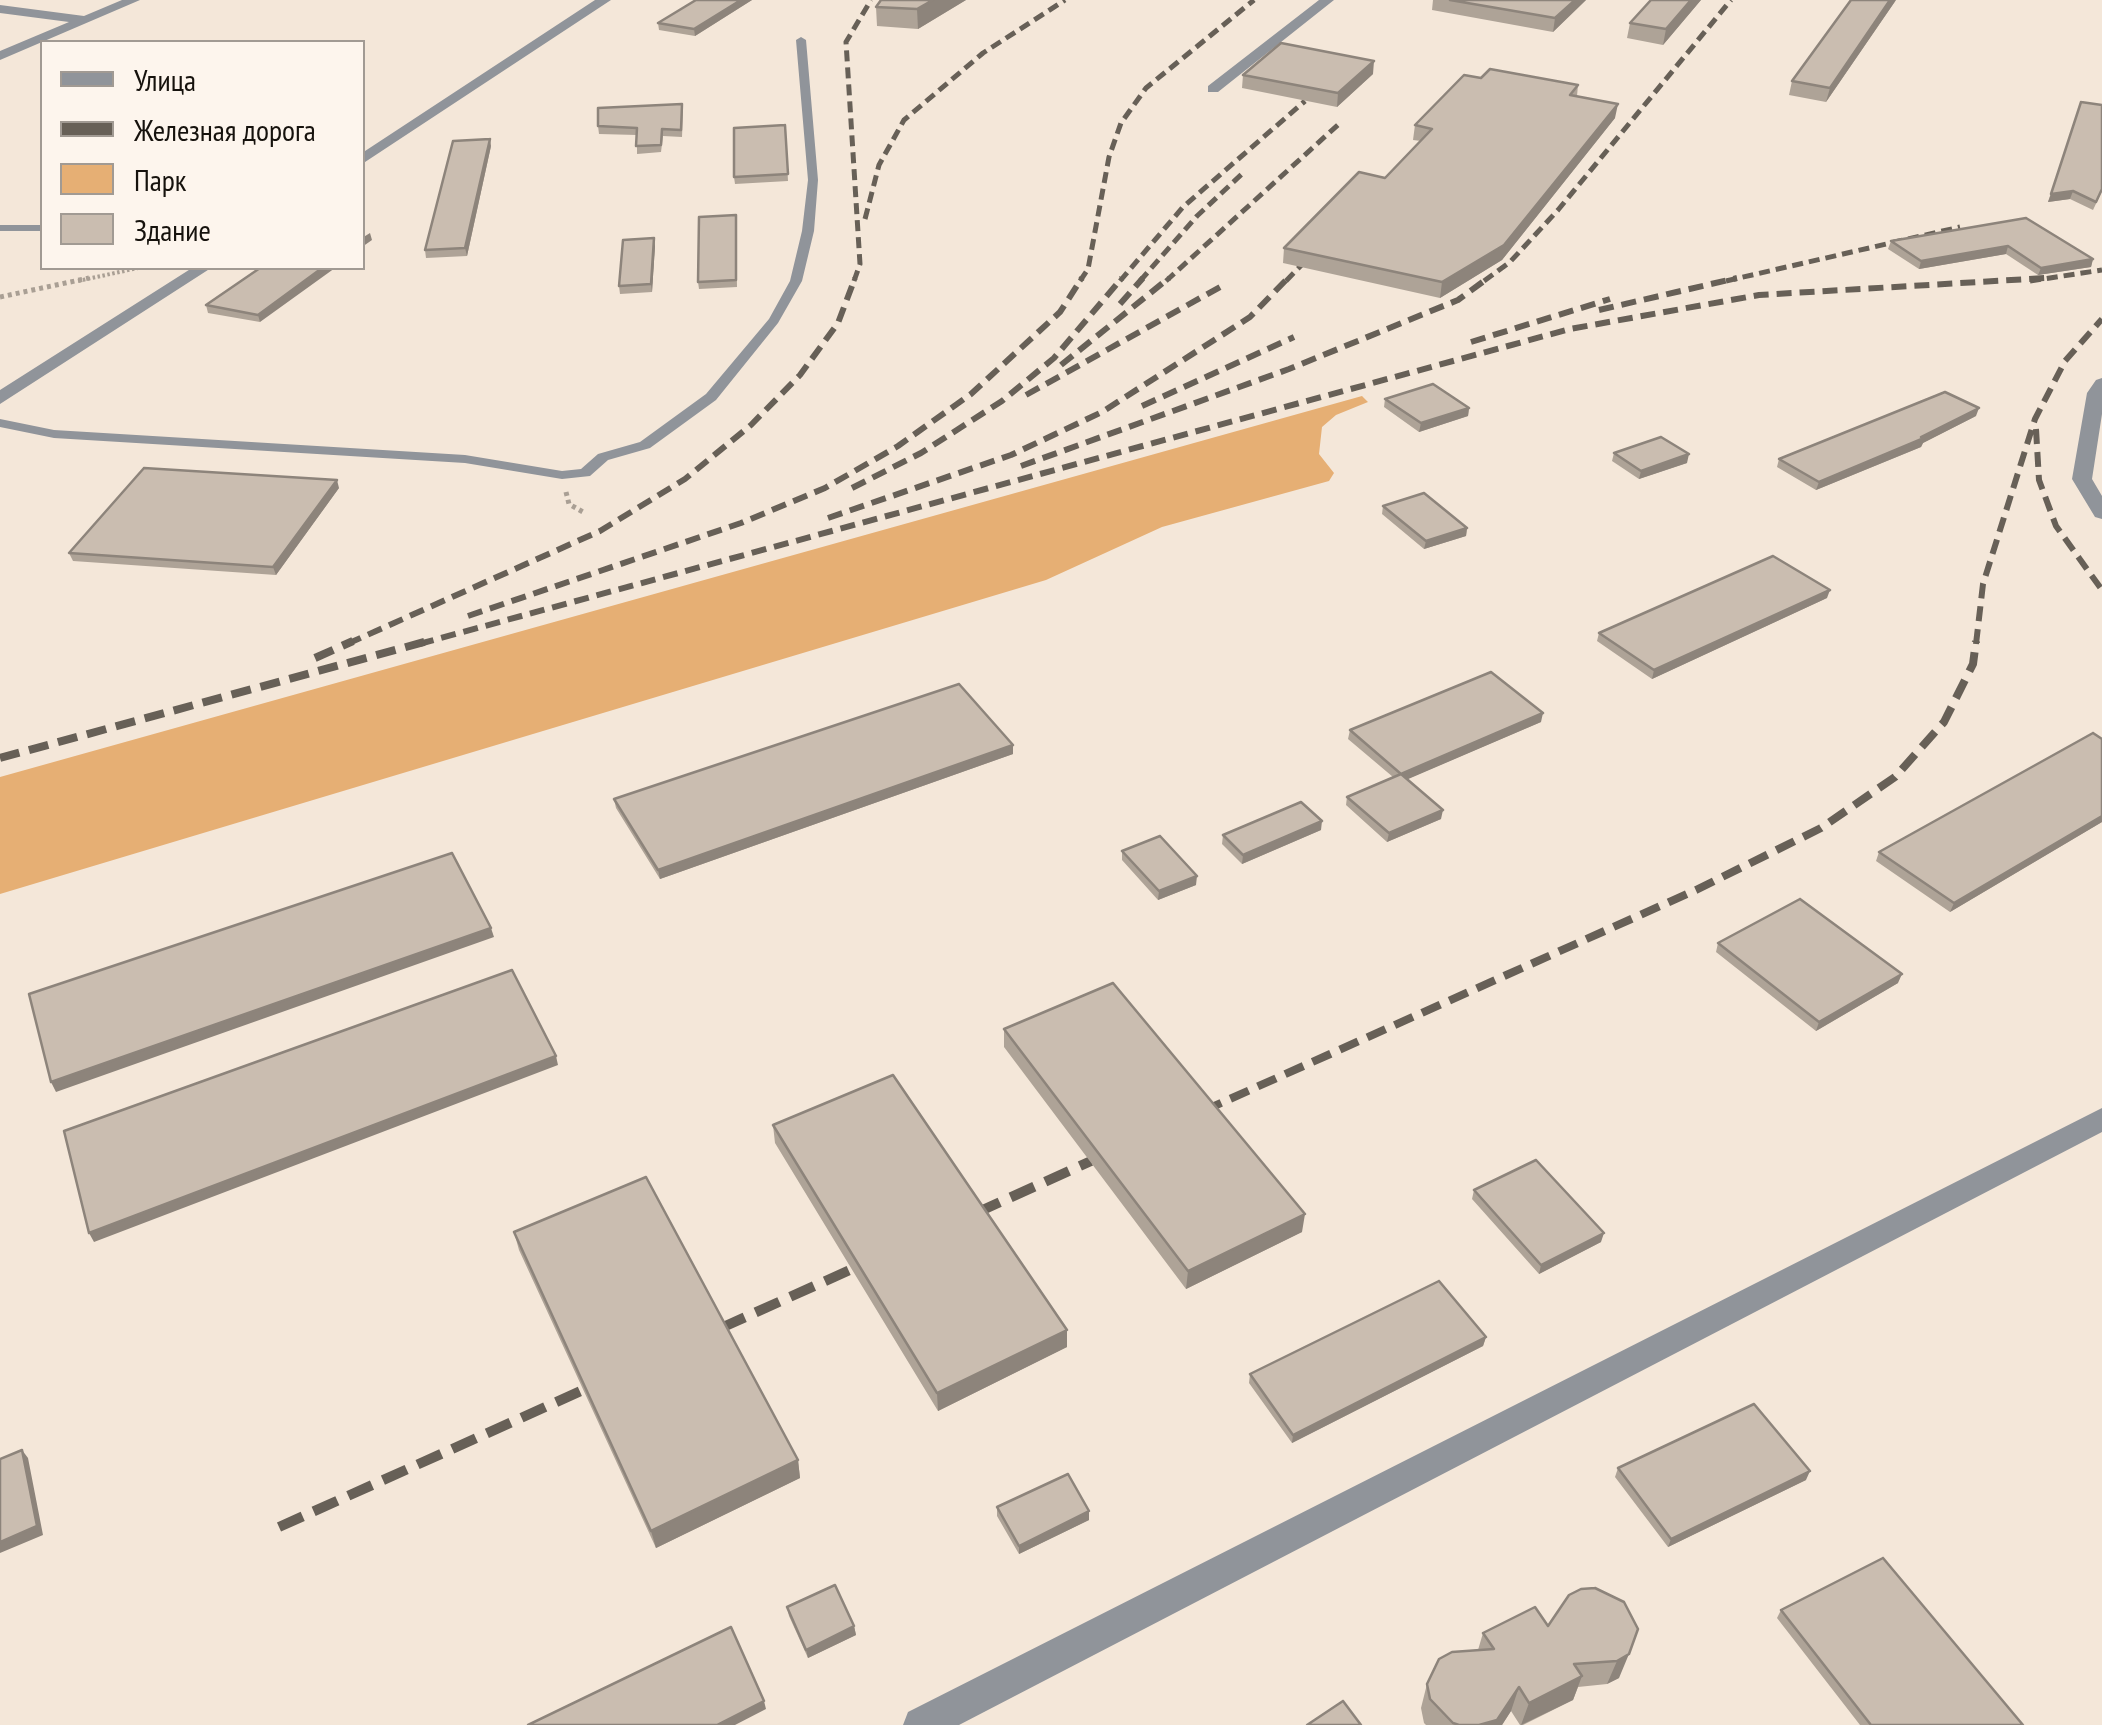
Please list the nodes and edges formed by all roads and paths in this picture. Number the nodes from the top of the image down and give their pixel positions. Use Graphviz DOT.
graph roads {
  1 [pos="132,0"];
  2 [pos="604,0"];
  3 [pos="1327,0"];
  4 [pos="0,9"];
  5 [pos="84,20"];
  6 [pos="802,40"];
  7 [pos="0,56"];
  8 [pos="1213,90"];
  9 [pos="365,158"];
  10 [pos="0,228"];
  11 [pos="40,228"];
  12 [pos="128,270"];
  13 [pos="200,270"];
  14 [pos="0,297"];
  15 [pos="2102,384"];
  16 [pos="0,398"];
  17 [pos="0,423"];
  18 [pos="2102,514"];
  19 [pos="2102,1119"];
  20 [pos="921,1725"];
  1 -- 5 [label="street"];
  2 -- 9 [label="street"];
  3 -- 8 [label="street"];
  4 -- 5 [label="street"];
  5 -- 7 [label="street"];
  6 -- 17 [label="lane"];
  10 -- 11 [label="lane"];
  12 -- 14 [label="path"];
  13 -- 16 [label="street"];
  15 -- 18 [label="street"];
  19 -- 20 [label="street"];
}
